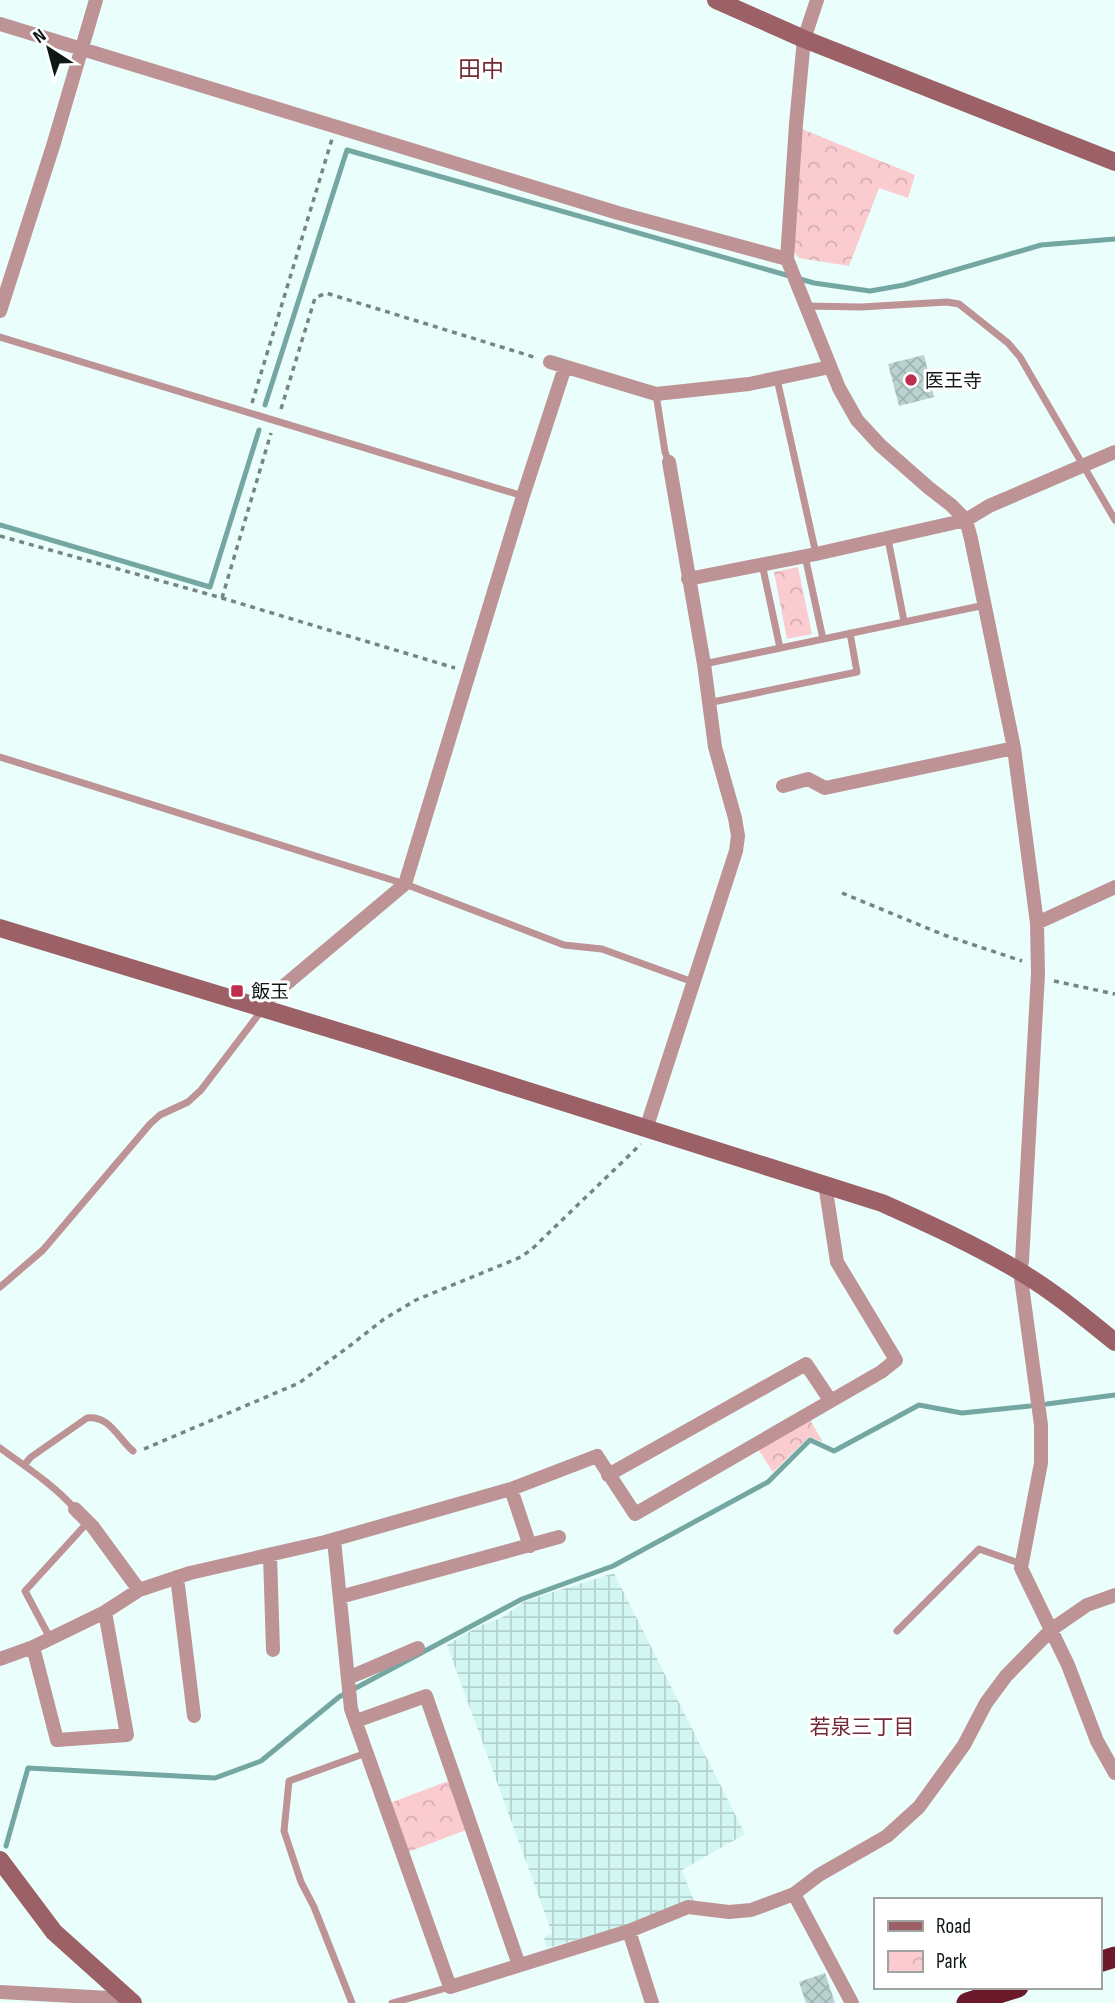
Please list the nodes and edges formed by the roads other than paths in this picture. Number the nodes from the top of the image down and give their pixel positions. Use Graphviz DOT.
graph roads {
  1 [pos="96,0"];
  2 [pos="716,0"];
  3 [pos="817,0"];
  4 [pos="0,24"];
  5 [pos="804,39"];
  6 [pos="82,48"];
  7 [pos="1115,162"];
  8 [pos="787,259"];
  9 [pos="805,306"];
  10 [pos="0,311"];
  11 [pos="0,337"];
  12 [pos="550,362"];
  13 [pos="565,367"];
  14 [pos="830,367"];
  15 [pos="777,379"];
  16 [pos="656,394"];
  17 [pos="1115,452"];
  18 [pos="669,463"];
  19 [pos="1083,465"];
  20 [pos="523,496"];
  21 [pos="966,520"];
  22 [pos="1115,520"];
  23 [pos="888,539"];
  24 [pos="811,555"];
  25 [pos="762,565"];
  26 [pos="688,579"];
  27 [pos="985,605"];
  28 [pos="904,621"];
  29 [pos="850,633"];
  30 [pos="823,639"];
  31 [pos="780,648"];
  32 [pos="704,664"];
  33 [pos="708,703"];
  34 [pos="1014,748"];
  35 [pos="0,758"];
  36 [pos="783,786"];
  37 [pos="405,884"];
  38 [pos="1115,887"];
  39 [pos="1037,923"];
  40 [pos="0,928"];
  41 [pos="694,982"];
  42 [pos="262,1010"];
  43 [pos="646,1129"];
  44 [pos="825,1184"];
  45 [pos="1020,1271"];
  46 [pos="0,1287"];
  47 [pos="1115,1342"];
  48 [pos="830,1400"];
  49 [pos="0,1448"];
  50 [pos="133,1451"];
  51 [pos="24,1465"];
  52 [pos="608,1475"];
  53 [pos="511,1489"];
  54 [pos="75,1509"];
  55 [pos="88,1522"];
  56 [pos="559,1537"];
  57 [pos="334,1539"];
  58 [pos="530,1546"];
  59 [pos="270,1555"];
  60 [pos="1022,1564"];
  61 [pos="177,1577"];
  62 [pos="139,1590"];
  63 [pos="1115,1595"];
  64 [pos="340,1597"];
  65 [pos="105,1612"];
  66 [pos="1052,1629"];
  67 [pos="897,1631"];
  68 [pos="50,1638"];
  69 [pos="33,1647"];
  70 [pos="418,1648"];
  71 [pos="273,1650"];
  72 [pos="0,1659"];
  73 [pos="349,1688"];
  74 [pos="194,1716"];
  75 [pos="356,1721"];
  76 [pos="367,1752"];
  77 [pos="1115,1773"];
  78 [pos="0,1860"];
  79 [pos="794,1894"];
  80 [pos="629,1931"];
  81 [pos="519,1965"];
  82 [pos="450,1987"];
  83 [pos="1012,1989"];
  84 [pos="0,1992"];
  85 [pos="27,1998"];
  86 [pos="131,2001"];
  87 [pos="352,2003"];
  88 [pos="392,2003"];
  89 [pos="652,2003"];
  90 [pos="852,2003"];
  91 [pos="967,2003"];
  1 -- 6 [label="street"];
  2 -- 5 [label="street"];
  3 -- 5 [label="street"];
  4 -- 6 [label="street"];
  5 -- 7 [label="street"];
  5 -- 8 [label="street"];
  6 -- 8 [label="street"];
  6 -- 10 [label="street"];
  8 -- 9 [label="street"];
  9 -- 14 [label="street"];
  9 -- 19 [label="lane"];
  11 -- 20 [label="lane"];
  12 -- 13 [label="street"];
  13 -- 16 [label="street"];
  13 -- 20 [label="street"];
  14 -- 15 [label="street"];
  14 -- 21 [label="street"];
  15 -- 16 [label="street"];
  15 -- 24 [label="lane"];
  16 -- 18 [label="lane"];
  17 -- 19 [label="street"];
  18 -- 26 [label="street"];
  19 -- 21 [label="street"];
  19 -- 22 [label="lane"];
  20 -- 37 [label="street"];
  21 -- 23 [label="street"];
  21 -- 27 [label="street"];
  23 -- 24 [label="street"];
  23 -- 28 [label="lane"];
  24 -- 25 [label="street"];
  24 -- 30 [label="lane"];
  25 -- 26 [label="street"];
  25 -- 31 [label="lane"];
  26 -- 32 [label="street"];
  27 -- 28 [label="lane"];
  27 -- 34 [label="street"];
  28 -- 29 [label="lane"];
  29 -- 30 [label="lane"];
  29 -- 33 [label="lane"];
  30 -- 31 [label="lane"];
  31 -- 32 [label="lane"];
  32 -- 33 [label="street"];
  33 -- 41 [label="street"];
  34 -- 36 [label="street"];
  34 -- 39 [label="street"];
  35 -- 37 [label="lane"];
  37 -- 41 [label="lane"];
  37 -- 42 [label="street"];
  38 -- 39 [label="street"];
  39 -- 45 [label="street"];
  40 -- 42 [label="street"];
  41 -- 43 [label="street"];
  42 -- 43 [label="street"];
  42 -- 46 [label="lane"];
  43 -- 44 [label="street"];
  44 -- 45 [label="street"];
  44 -- 48 [label="street"];
  45 -- 47 [label="street"];
  45 -- 60 [label="street"];
  48 -- 52 [label="street"];
  48 -- 52 [label="street"];
  49 -- 51 [label="lane"];
  50 -- 51 [label="lane"];
  51 -- 54 [label="lane"];
  52 -- 53 [label="street"];
  53 -- 57 [label="street"];
  53 -- 58 [label="street"];
  54 -- 55 [label="street"];
  55 -- 62 [label="street"];
  55 -- 68 [label="lane"];
  56 -- 58 [label="street"];
  57 -- 59 [label="street"];
  57 -- 64 [label="street"];
  58 -- 64 [label="street"];
  59 -- 61 [label="street"];
  59 -- 71 [label="street"];
  60 -- 66 [label="street"];
  60 -- 67 [label="lane"];
  61 -- 62 [label="street"];
  61 -- 74 [label="street"];
  62 -- 65 [label="street"];
  63 -- 66 [label="street"];
  64 -- 73 [label="street"];
  65 -- 68 [label="street"];
  65 -- 69 [label="street"];
  66 -- 77 [label="street"];
  66 -- 79 [label="street"];
  68 -- 69 [label="street"];
  69 -- 72 [label="street"];
  70 -- 73 [label="street"];
  73 -- 75 [label="street"];
  75 -- 76 [label="street"];
  75 -- 81 [label="street"];
  76 -- 82 [label="street"];
  76 -- 87 [label="lane"];
  78 -- 86 [label="street"];
  79 -- 80 [label="street"];
  79 -- 90 [label="street"];
  80 -- 81 [label="street"];
  80 -- 89 [label="street"];
  81 -- 82 [label="street"];
  82 -- 88 [label="lane"];
  83 -- 91 [label="highway"];
  84 -- 85 [label="street"];
  85 -- 86 [label="street"];
}
